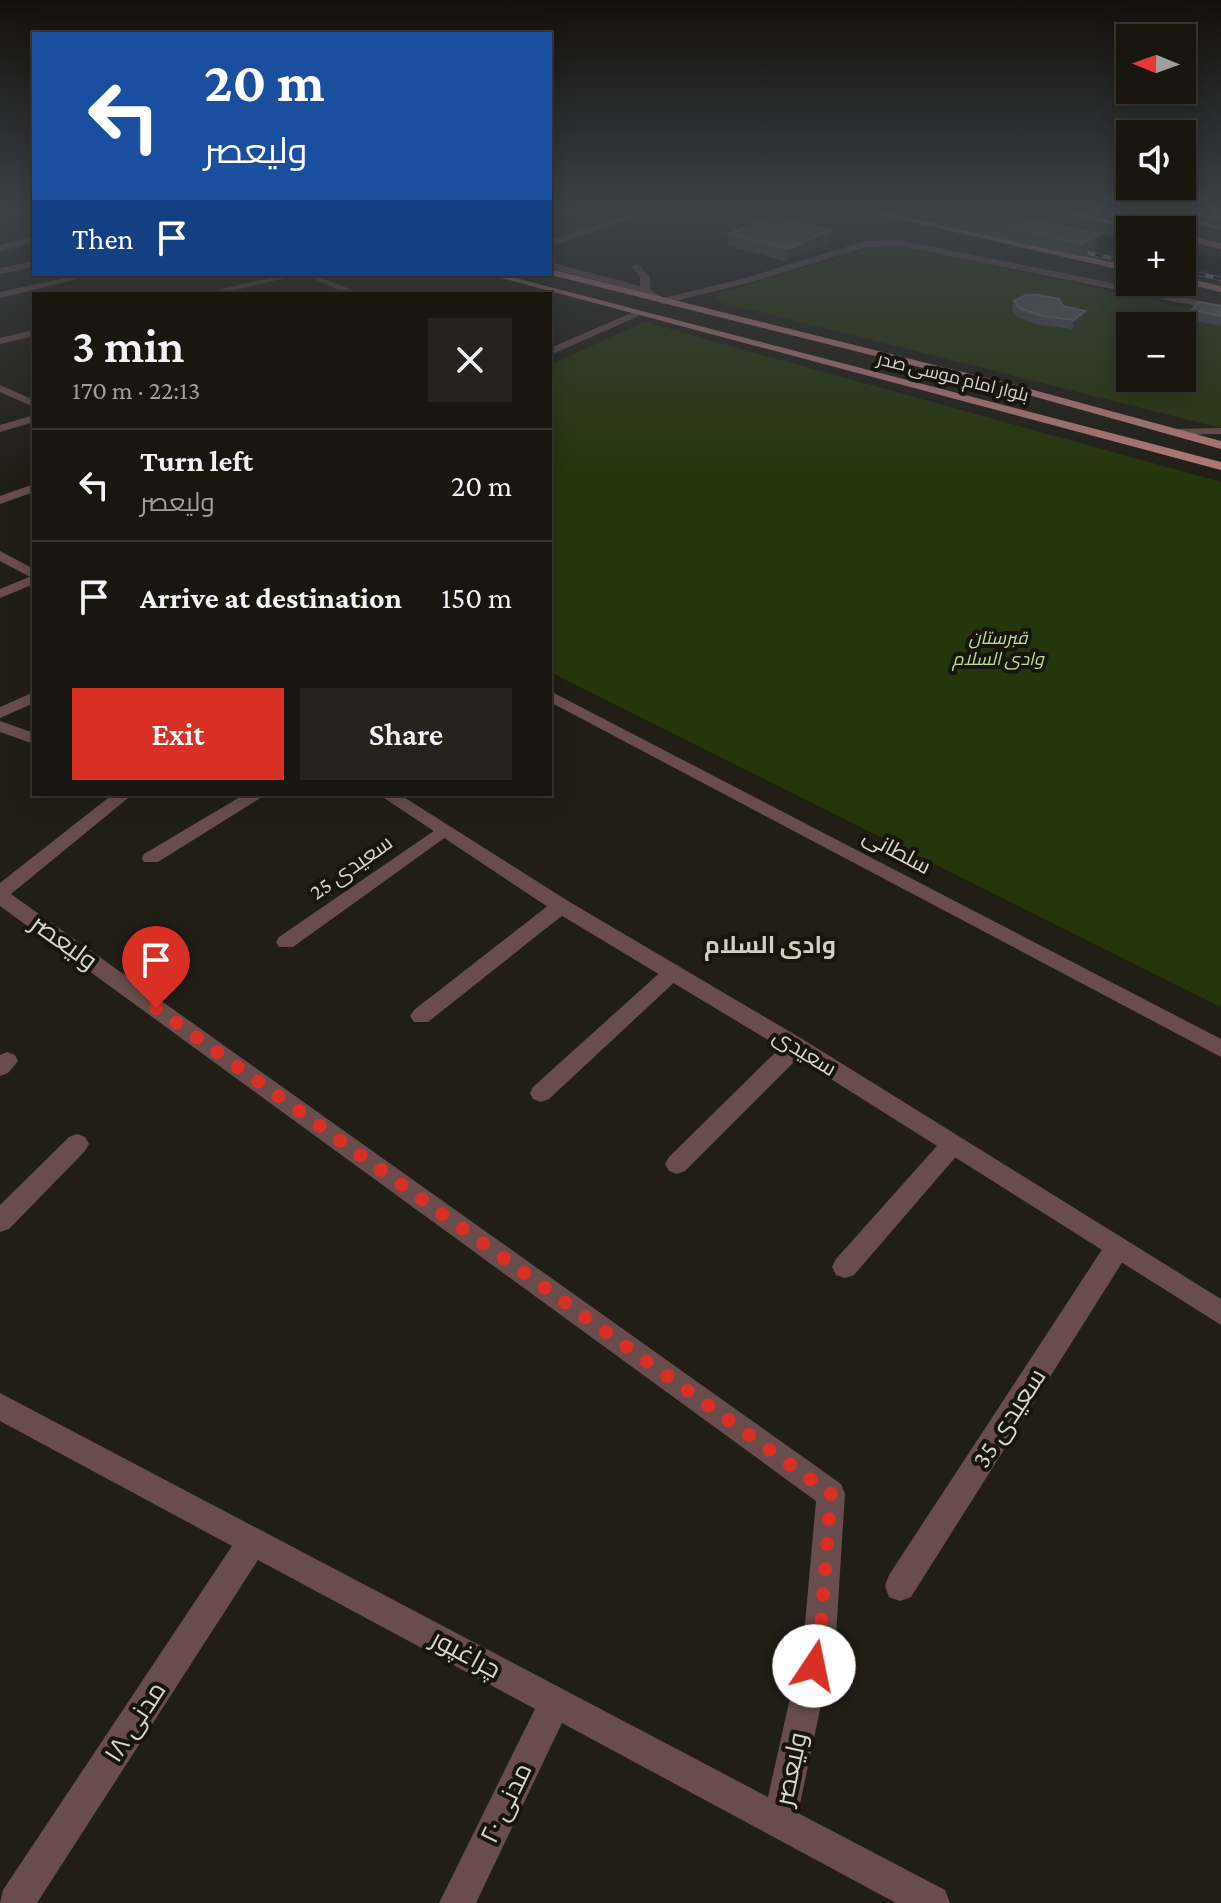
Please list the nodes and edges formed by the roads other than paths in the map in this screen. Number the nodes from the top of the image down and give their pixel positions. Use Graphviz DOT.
graph roads {
  1 [pos="584,300"];
  2 [pos="657,300"];
  3 [pos="667,300"];
  4 [pos="1183,300"];
  5 [pos="662,301"];
  6 [pos="1221,308"];
  7 [pos="636,314"];
  8 [pos="0,328"];
  9 [pos="32,334"];
  10 [pos="14,338"];
  11 [pos="0,341"];
  12 [pos="552,351"];
  13 [pos="0,388"];
  14 [pos="32,403"];
  15 [pos="32,419"];
  16 [pos="0,429"];
  17 [pos="1221,431"];
  18 [pos="1174,432"];
  19 [pos="1221,445"];
  20 [pos="1221,466"];
  21 [pos="32,489"];
  22 [pos="0,500"];
  23 [pos="0,555"];
  24 [pos="32,576"];
  25 [pos="32,578"];
  26 [pos="0,594"];
  27 [pos="552,697"];
  28 [pos="32,698"];
  29 [pos="0,713"];
  30 [pos="0,726"];
  31 [pos="32,738"];
  32 [pos="122,796"];
  33 [pos="255,796"];
  34 [pos="390,796"];
  35 [pos="444,830"];
  36 [pos="151,858"];
  37 [pos="0,895"];
  38 [pos="561,906"];
  39 [pos="286,942"];
  40 [pos="672,973"];
  41 [pos="421,1016"];
  42 [pos="796,1046"];
  43 [pos="1221,1049"];
  44 [pos="541,1093"];
  45 [pos="77,1144"];
  46 [pos="952,1145"];
  47 [pos="677,1164"];
  48 [pos="0,1221"];
  49 [pos="1116,1250"];
  50 [pos="845,1267"];
  51 [pos="1221,1313"];
  52 [pos="0,1406"];
  53 [pos="253,1541"];
  54 [pos="900,1586"];
  55 [pos="555,1702"];
  56 [pos="779,1822"];
  57 [pos="16,1903"];
  58 [pos="457,1903"];
  59 [pos="932,1903"];
  1 -- 7 [label="main road, بلوار امام موسی صدر"];
  2 -- 5 [label="main road, بلوار امام موسی صدر"];
  3 -- 5 [label="street"];
  4 -- 6 [label="street"];
  5 -- 18 [label="main road, بلوار امام موسی صدر"];
  7 -- 12 [label="street"];
  7 -- 20 [label="main road, بلوار امام موسی صدر"];
  8 -- 10 [label="street"];
  9 -- 10 [label="street"];
  10 -- 11 [label="street"];
  13 -- 14 [label="street"];
  15 -- 16 [label="street"];
  17 -- 18 [label="street"];
  18 -- 19 [label="main road, بلوار امام موسی صدر"];
  21 -- 22 [label="street"];
  23 -- 24 [label="street"];
  25 -- 26 [label="street"];
  27 -- 43 [label="street, سلطانی"];
  28 -- 29 [label="street"];
  30 -- 31 [label="street"];
  32 -- 37 [label="street"];
  33 -- 36 [label="street"];
  34 -- 35 [label="street, سعیدی"];
  35 -- 38 [label="street, سعیدی"];
  35 -- 39 [label="street, سعیدی 25"];
  37 -- 56 [label="street, ولیعصر"];
  38 -- 40 [label="street, سعیدی"];
  38 -- 41 [label="street"];
  40 -- 42 [label="street, سعیدی"];
  40 -- 44 [label="street"];
  42 -- 46 [label="street, سعیدی"];
  42 -- 47 [label="street"];
  45 -- 48 [label="street"];
  46 -- 49 [label="street, سعیدی"];
  46 -- 50 [label="street"];
  49 -- 51 [label="street, سعیدی"];
  49 -- 54 [label="street, سعیدی 35"];
  52 -- 53 [label="street, چراغپور"];
  53 -- 55 [label="street, چراغپور"];
  53 -- 57 [label="street, مدنی ۱۸"];
  55 -- 56 [label="street, چراغپور"];
  55 -- 58 [label="street, مدنی ۲۰"];
  56 -- 59 [label="street, چراغپور"];
}
